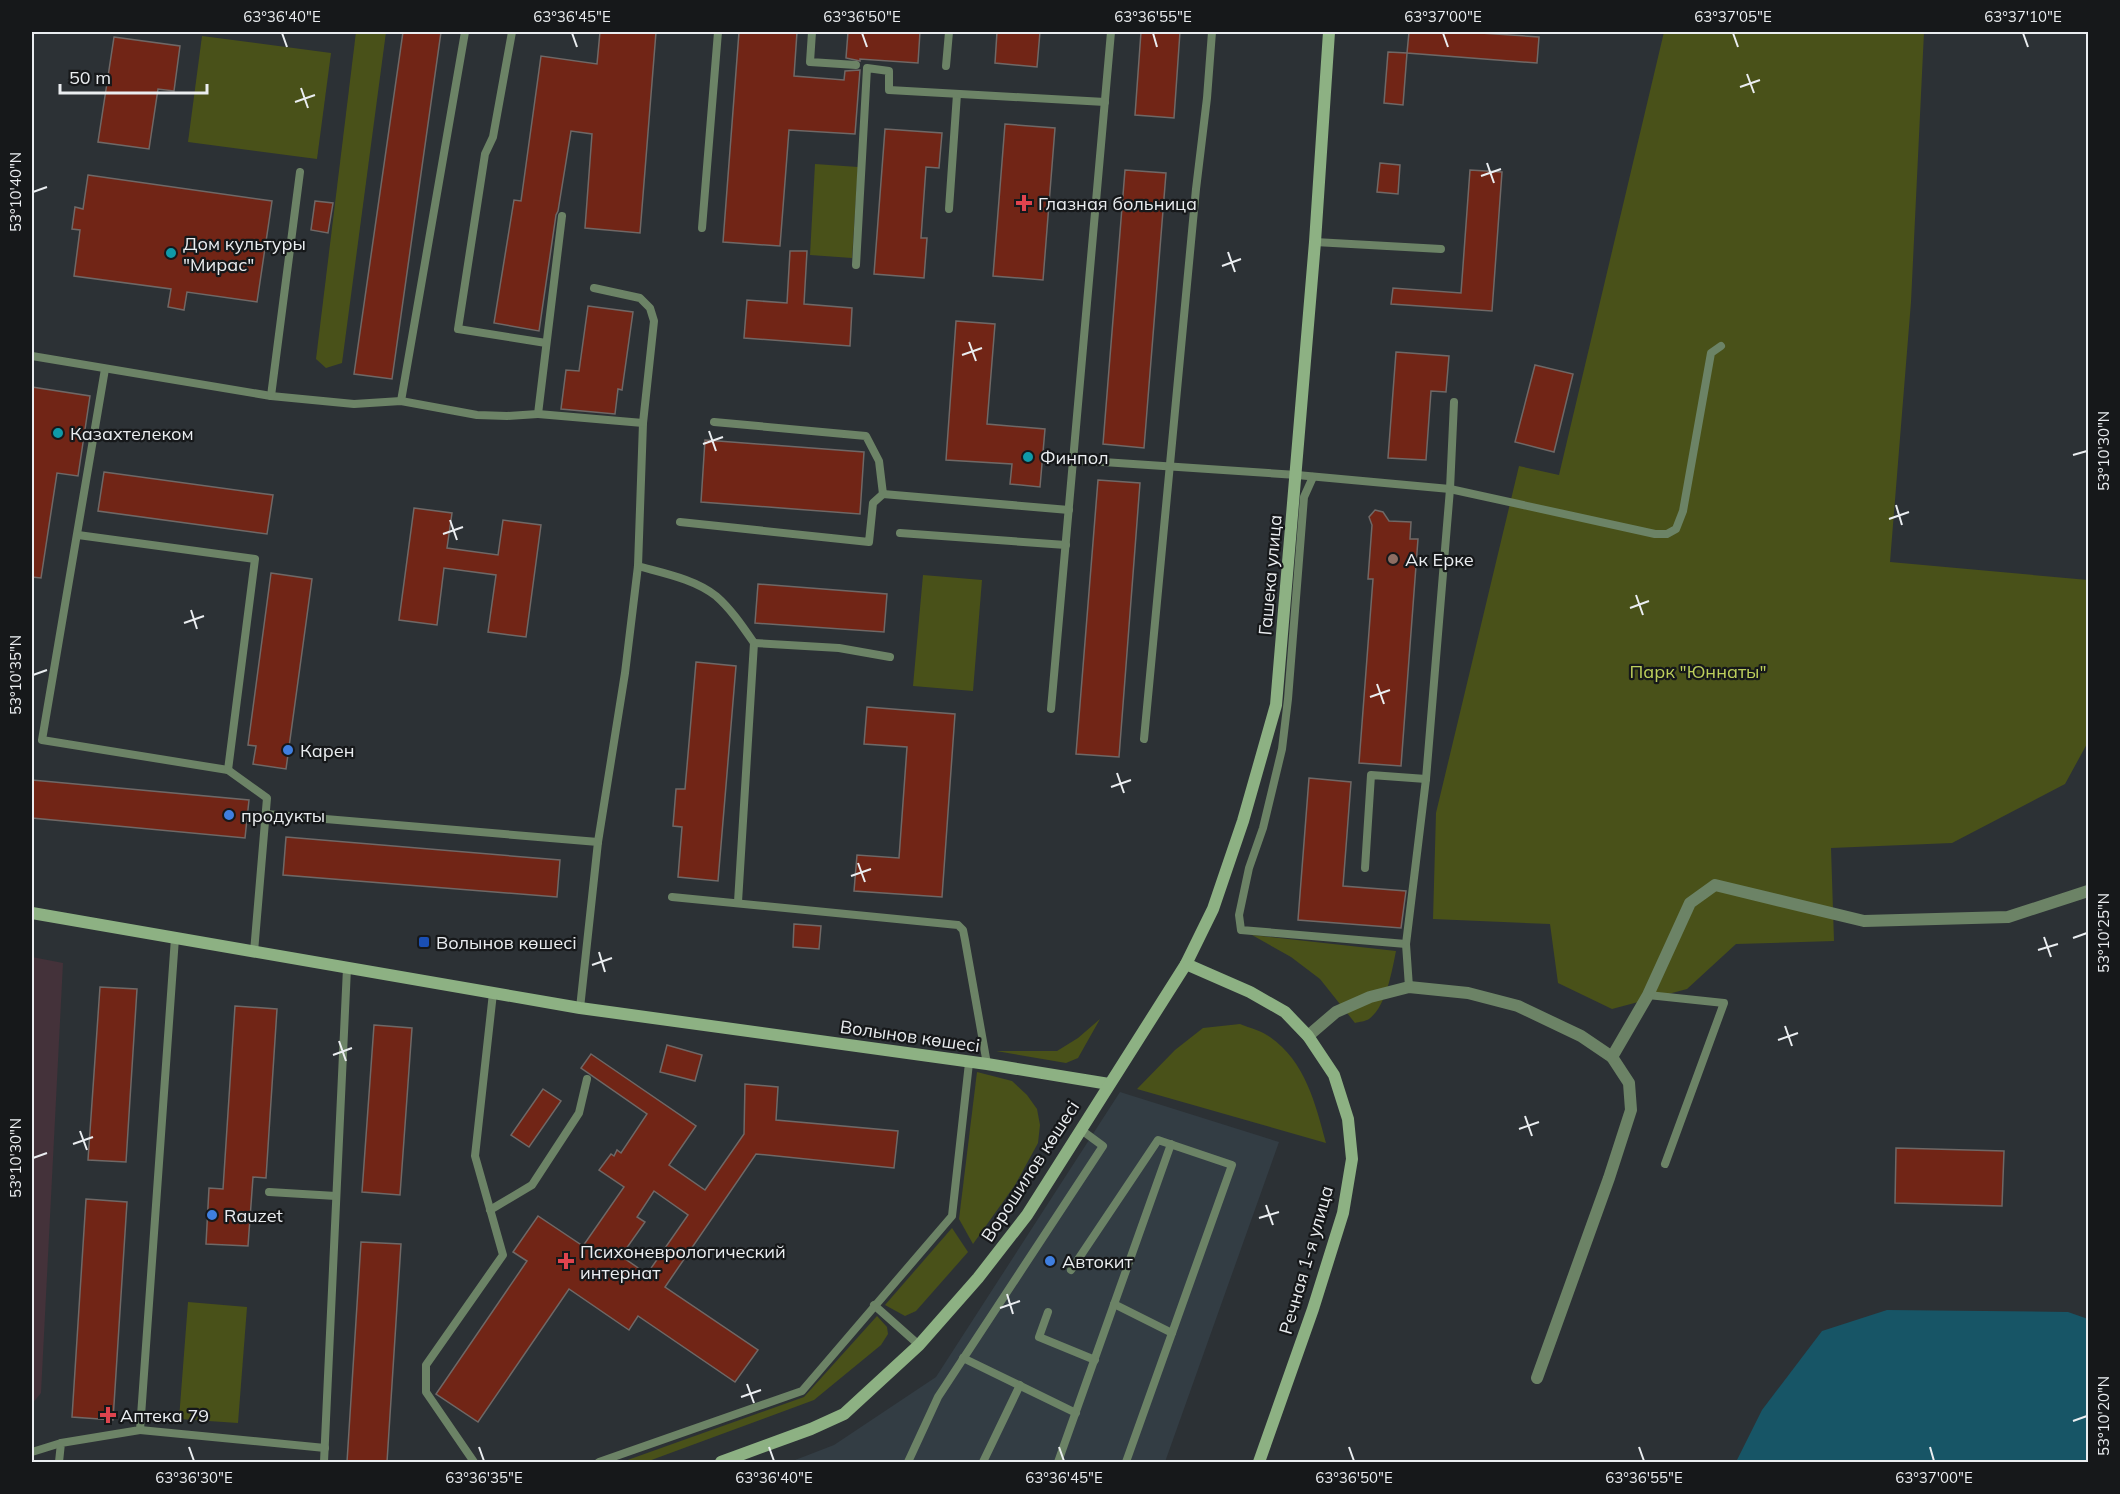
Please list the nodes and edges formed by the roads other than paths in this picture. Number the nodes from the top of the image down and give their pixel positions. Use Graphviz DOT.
graph roads {
  1 [pos="465,32"];
  2 [pos="512,32"];
  3 [pos="718,32"];
  4 [pos="813,32"];
  5 [pos="949,32"];
  6 [pos="1112,32"];
  7 [pos="1212,32"];
  8 [pos="1329,32"];
  9 [pos="856,65"];
  10 [pos="946,66"];
  11 [pos="957,94"];
  12 [pos="1105,102"];
  13 [pos="300,172"];
  14 [pos="950,209"];
  15 [pos="562,216"];
  16 [pos="702,228"];
  17 [pos="1315,242"];
  18 [pos="1441,249"];
  19 [pos="856,265"];
  20 [pos="594,288"];
  21 [pos="546,343"];
  22 [pos="1721,346"];
  23 [pos="32,356"];
  24 [pos="105,369"];
  25 [pos="271,396"];
  26 [pos="401,401"];
  27 [pos="1454,402"];
  28 [pos="538,414"];
  29 [pos="714,422"];
  30 [pos="643,423"];
  31 [pos="1073,460"];
  32 [pos="1170,468"];
  33 [pos="1296,475"];
  34 [pos="1313,477"];
  35 [pos="1450,489"];
  36 [pos="883,494"];
  37 [pos="1069,510"];
  38 [pos="680,522"];
  39 [pos="900,533"];
  40 [pos="78,535"];
  41 [pos="1066,545"];
  42 [pos="638,566"];
  43 [pos="754,643"];
  44 [pos="890,657"];
  45 [pos="1051,709"];
  46 [pos="1144,739"];
  47 [pos="228,770"];
  48 [pos="1426,779"];
  49 [pos="266,814"];
  50 [pos="598,842"];
  51 [pos="1365,868"];
  52 [pos="2088,891"];
  53 [pos="672,897"];
  54 [pos="738,903"];
  55 [pos="32,913"];
  56 [pos="175,938"];
  57 [pos="1406,944"];
  58 [pos="254,952"];
  59 [pos="1186,964"];
  60 [pos="347,968"];
  61 [pos="1409,987"];
  62 [pos="494,993"];
  63 [pos="1648,995"];
  64 [pos="580,1008"];
  65 [pos="1308,1036"];
  66 [pos="1612,1057"];
  67 [pos="969,1063"];
  68 [pos="987,1064"];
  69 [pos="587,1079"];
  70 [pos="1109,1084"];
  71 [pos="1080,1129"];
  72 [pos="1171,1144"];
  73 [pos="1665,1164"];
  74 [pos="269,1192"];
  75 [pos="336,1196"];
  76 [pos="490,1210"];
  77 [pos="1071,1270"];
  78 [pos="1114,1304"];
  79 [pos="874,1305"];
  80 [pos="1048,1312"];
  81 [pos="1172,1333"];
  82 [pos="919,1345"];
  83 [pos="963,1358"];
  84 [pos="1095,1360"];
  85 [pos="1538,1378"];
  86 [pos="1020,1385"];
  87 [pos="1076,1413"];
  88 [pos="140,1430"];
  89 [pos="61,1443"];
  90 [pos="325,1448"];
  91 [pos="32,1452"];
  92 [pos="59,1462"];
  93 [pos="324,1462"];
  94 [pos="474,1462"];
  95 [pos="599,1462"];
  96 [pos="721,1462"];
  97 [pos="908,1462"];
  98 [pos="982,1462"];
  99 [pos="1059,1462"];
  100 [pos="1126,1462"];
  101 [pos="1259,1462"];
  1 -- 26 [label="lane"];
  2 -- 21 [label="lane"];
  3 -- 16 [label="lane"];
  4 -- 9 [label="lane"];
  5 -- 10 [label="lane"];
  6 -- 12 [label="lane"];
  7 -- 32 [label="lane"];
  8 -- 17 [label="street, Гашека улица"];
  11 -- 12 [label="lane"];
  11 -- 14 [label="lane"];
  11 -- 19 [label="lane"];
  12 -- 31 [label="lane"];
  13 -- 25 [label="lane"];
  15 -- 21 [label="lane"];
  17 -- 18 [label="lane"];
  17 -- 33 [label="street, Гашека улица"];
  20 -- 30 [label="lane"];
  21 -- 28 [label="lane"];
  22 -- 35 [label="lane"];
  23 -- 24 [label="lane"];
  24 -- 25 [label="lane"];
  24 -- 40 [label="lane"];
  25 -- 26 [label="lane"];
  26 -- 28 [label="lane"];
  27 -- 35 [label="lane"];
  28 -- 30 [label="lane"];
  29 -- 36 [label="lane"];
  30 -- 42 [label="lane"];
  31 -- 32 [label="lane"];
  31 -- 37 [label="lane"];
  32 -- 33 [label="lane"];
  32 -- 46 [label="lane"];
  33 -- 34 [label="lane"];
  33 -- 59 [label="street, Гашека улица"];
  34 -- 35 [label="lane"];
  34 -- 57 [label="lane"];
  35 -- 48 [label="lane"];
  36 -- 37 [label="lane"];
  36 -- 38 [label="lane"];
  37 -- 41 [label="lane"];
  39 -- 41 [label="lane"];
  40 -- 47 [label="lane"];
  40 -- 47 [label="lane"];
  41 -- 45 [label="lane"];
  42 -- 43 [label="lane"];
  42 -- 50 [label="lane"];
  43 -- 44 [label="lane"];
  43 -- 54 [label="lane"];
  47 -- 49 [label="lane"];
  48 -- 51 [label="lane"];
  48 -- 57 [label="lane"];
  49 -- 50 [label="lane"];
  49 -- 58 [label="lane"];
  50 -- 64 [label="lane"];
  52 -- 63 [label="street"];
  53 -- 54 [label="lane"];
  54 -- 68 [label="lane"];
  55 -- 56 [label="street, Волынов көшесі"];
  56 -- 58 [label="street, Волынов көшесі"];
  56 -- 88 [label="lane"];
  57 -- 61 [label="lane"];
  58 -- 60 [label="street, Волынов көшесі"];
  59 -- 65 [label="street, Речная 1-я улица"];
  59 -- 70 [label="street, Гашека улица"];
  60 -- 62 [label="street, Волынов көшесі"];
  60 -- 75 [label="lane"];
  61 -- 65 [label="street"];
  61 -- 66 [label="street"];
  62 -- 64 [label="street, Волынов көшесі"];
  62 -- 76 [label="lane"];
  63 -- 66 [label="street"];
  63 -- 73 [label="lane"];
  64 -- 67 [label="street, Волынов көшесі"];
  65 -- 101 [label="street, Речная 1-я улица"];
  66 -- 85 [label="street"];
  67 -- 68 [label="street, Волынов көшесі"];
  67 -- 79 [label="lane"];
  68 -- 70 [label="street, Волынов көшесі"];
  69 -- 76 [label="lane"];
  70 -- 71 [label="street, Ворошилов көшесі"];
  71 -- 82 [label="street, Ворошилов көшесі"];
  71 -- 83 [label="lane"];
  72 -- 77 [label="lane"];
  72 -- 78 [label="lane"];
  72 -- 81 [label="lane"];
  74 -- 75 [label="lane"];
  75 -- 90 [label="lane"];
  76 -- 94 [label="lane"];
  78 -- 81 [label="lane"];
  78 -- 84 [label="lane"];
  79 -- 82 [label="lane"];
  79 -- 95 [label="lane"];
  80 -- 84 [label="lane"];
  81 -- 100 [label="lane"];
  82 -- 96 [label="street, Ворошилов көшесі"];
  83 -- 86 [label="lane"];
  83 -- 97 [label="lane"];
  84 -- 87 [label="lane"];
  86 -- 87 [label="lane"];
  86 -- 98 [label="lane"];
  87 -- 99 [label="lane"];
  88 -- 89 [label="lane"];
  88 -- 90 [label="lane"];
  89 -- 91 [label="lane"];
  89 -- 92 [label="lane"];
  90 -- 93 [label="lane"];
}
